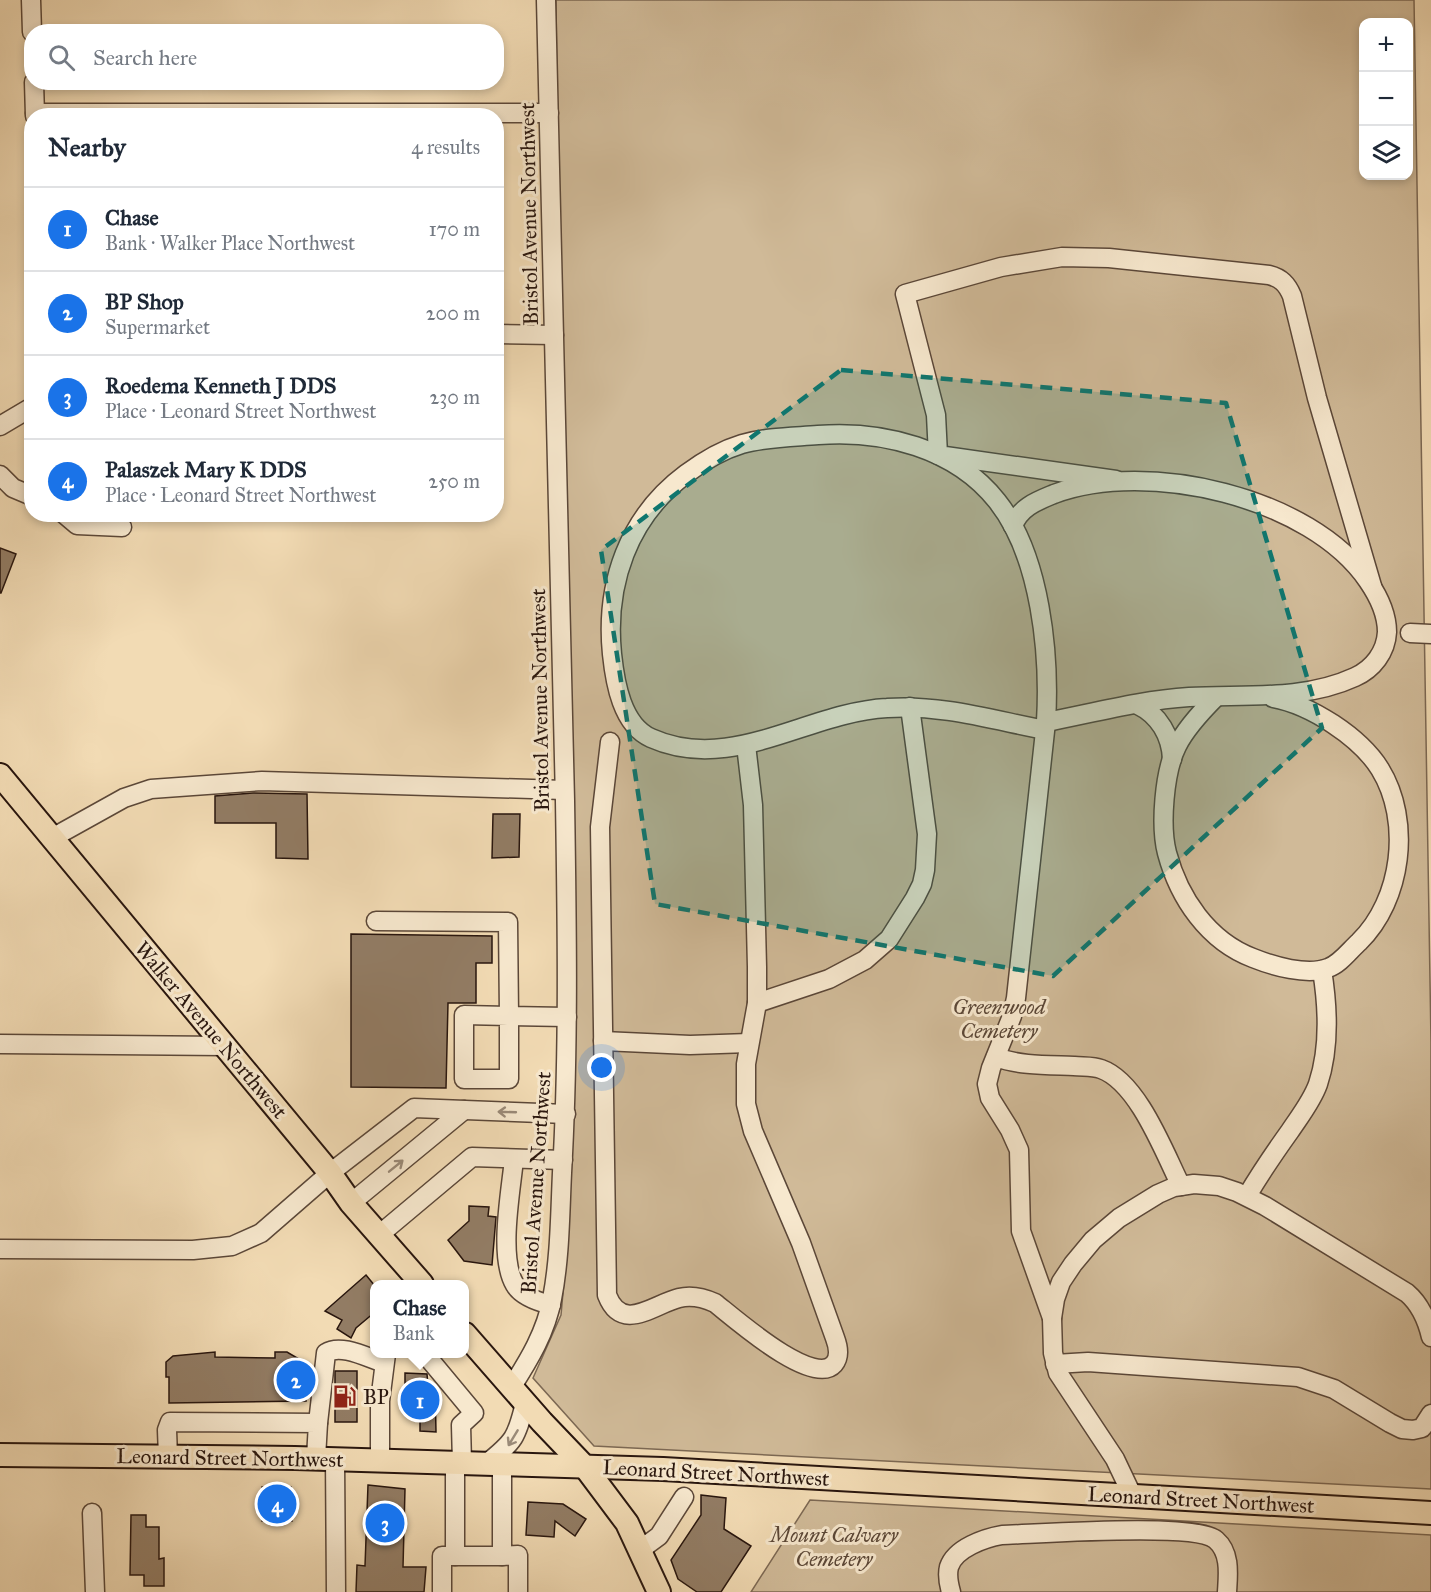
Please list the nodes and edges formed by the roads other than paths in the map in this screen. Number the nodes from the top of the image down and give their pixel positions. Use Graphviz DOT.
graph roads {
  1 [pos="31,0"];
  2 [pos="546,0"];
  3 [pos="32,24"];
  4 [pos="34,90"];
  5 [pos="34,108"];
  6 [pos="504,113"];
  7 [pos="549,113"];
  8 [pos="504,334"];
  9 [pos="554,335"];
  10 [pos="24,411"];
  11 [pos="0,426"];
  12 [pos="938,455"];
  13 [pos="0,475"];
  14 [pos="1116,480"];
  15 [pos="24,493"];
  16 [pos="73,522"];
  17 [pos="1013,526"];
  18 [pos="122,527"];
  19 [pos="1372,586"];
  20 [pos="1410,633"];
  21 [pos="1431,634"];
  22 [pos="1252,696"];
  23 [pos="1216,697"];
  24 [pos="1138,705"];
  25 [pos="910,707"];
  26 [pos="1045,726"];
  27 [pos="610,742"];
  28 [pos="746,745"];
  29 [pos="1172,760"];
  30 [pos="0,775"];
  31 [pos="564,790"];
  32 [pos="52,838"];
  33 [pos="376,921"];
  34 [pos="1322,970"];
  35 [pos="757,1003"];
  36 [pos="567,1017"];
  37 [pos="603,1041"];
  38 [pos="749,1043"];
  39 [pos="0,1044"];
  40 [pos="225,1046"];
  41 [pos="996,1057"];
  42 [pos="464,1110"];
  43 [pos="566,1114"];
  44 [pos="514,1159"];
  45 [pos="563,1160"];
  46 [pos="330,1173"];
  47 [pos="1181,1186"];
  48 [pos="1247,1196"];
  49 [pos="351,1203"];
  50 [pos="379,1235"];
  51 [pos="0,1249"];
  52 [pos="418,1280"];
  53 [pos="551,1305"];
  54 [pos="1052,1318"];
  55 [pos="1431,1337"];
  56 [pos="469,1339"];
  57 [pos="370,1355"];
  58 [pos="385,1358"];
  59 [pos="429,1358"];
  60 [pos="1055,1364"];
  61 [pos="518,1395"];
  62 [pos="1431,1414"];
  63 [pos="318,1423"];
  64 [pos="0,1455"];
  65 [pos="168,1457"];
  66 [pos="326,1458"];
  67 [pos="380,1460"];
  68 [pos="458,1462"];
  69 [pos="494,1464"];
  70 [pos="585,1467"];
  71 [pos="684,1497"];
  72 [pos="1133,1497"];
  73 [pos="92,1513"];
  74 [pos="1431,1513"];
  75 [pos="640,1551"];
  76 [pos="455,1556"];
  77 [pos="502,1556"];
  78 [pos="94,1592"];
  79 [pos="336,1592"];
  80 [pos="442,1592"];
  81 [pos="518,1592"];
  82 [pos="659,1592"];
  83 [pos="951,1592"];
  84 [pos="1227,1592"];
  1 -- 3 [label="street"];
  2 -- 7 [label="street, Bristol Avenue Northwest"];
  4 -- 5 [label="street"];
  6 -- 7 [label="street"];
  7 -- 9 [label="street, Bristol Avenue Northwest"];
  8 -- 9 [label="street"];
  9 -- 31 [label="street, Bristol Avenue Northwest"];
  10 -- 11 [label="street"];
  12 -- 14 [label="street"];
  12 -- 17 [label="street"];
  12 -- 19 [label="street"];
  12 -- 28 [label="street"];
  13 -- 15 [label="street"];
  14 -- 17 [label="street"];
  14 -- 19 [label="street"];
  16 -- 18 [label="street"];
  17 -- 26 [label="street"];
  19 -- 22 [label="street"];
  20 -- 21 [label="street"];
  22 -- 23 [label="street"];
  22 -- 34 [label="street"];
  23 -- 24 [label="street"];
  23 -- 29 [label="street"];
  24 -- 26 [label="street"];
  24 -- 29 [label="street"];
  25 -- 26 [label="street"];
  25 -- 28 [label="street"];
  25 -- 35 [label="street"];
  26 -- 41 [label="street"];
  27 -- 37 [label="street"];
  28 -- 35 [label="street"];
  29 -- 34 [label="street"];
  30 -- 32 [label="main road, Walker Avenue Northwest"];
  31 -- 32 [label="street"];
  31 -- 36 [label="street, Bristol Avenue Northwest"];
  32 -- 40 [label="main road, Walker Avenue Northwest"];
  33 -- 36 [label="street"];
  34 -- 48 [label="street"];
  35 -- 38 [label="street"];
  36 -- 43 [label="street, Bristol Avenue Northwest"];
  37 -- 38 [label="street"];
  37 -- 38 [label="street"];
  39 -- 40 [label="street"];
  40 -- 46 [label="main road, Walker Avenue Northwest"];
  41 -- 47 [label="street"];
  41 -- 54 [label="street"];
  43 -- 42 [label="street, one-way"];
  42 -- 46 [label="street"];
  49 -- 42 [label="street, one-way"];
  43 -- 45 [label="street, Bristol Avenue Northwest"];
  44 -- 45 [label="street"];
  44 -- 50 [label="street"];
  44 -- 53 [label="street"];
  45 -- 53 [label="street, Bristol Avenue Northwest"];
  46 -- 49 [label="main road, Walker Avenue Northwest"];
  46 -- 51 [label="street"];
  47 -- 48 [label="street"];
  47 -- 54 [label="street"];
  48 -- 55 [label="street"];
  49 -- 50 [label="main road, Walker Avenue Northwest"];
  50 -- 52 [label="main road, Walker Avenue Northwest"];
  53 -- 61 [label="street, Bristol Avenue Northwest"];
  54 -- 60 [label="street"];
  56 -- 61 [label="main road"];
  57 -- 63 [label="street"];
  58 -- 67 [label="street"];
  59 -- 68 [label="street"];
  60 -- 62 [label="street"];
  60 -- 72 [label="street"];
  61 -- 69 [label="street, Bristol Avenue Northwest, one-way"];
  61 -- 70 [label="main road"];
  63 -- 65 [label="street"];
  63 -- 66 [label="street"];
  64 -- 65 [label="main road, Leonard Street Northwest"];
  65 -- 66 [label="main road, Leonard Street Northwest"];
  66 -- 67 [label="main road, Leonard Street Northwest"];
  66 -- 79 [label="street"];
  67 -- 68 [label="main road, Leonard Street Northwest"];
  68 -- 69 [label="main road, Leonard Street Northwest"];
  68 -- 76 [label="street"];
  69 -- 70 [label="main road, Leonard Street Northwest"];
  69 -- 77 [label="street"];
  70 -- 72 [label="main road, Leonard Street Northwest"];
  70 -- 75 [label="main road"];
  71 -- 75 [label="street"];
  72 -- 74 [label="main road, Leonard Street Northwest"];
  73 -- 78 [label="street"];
  75 -- 82 [label="main road"];
  76 -- 77 [label="street"];
  76 -- 80 [label="street"];
  77 -- 81 [label="street"];
  83 -- 84 [label="street"];
}
